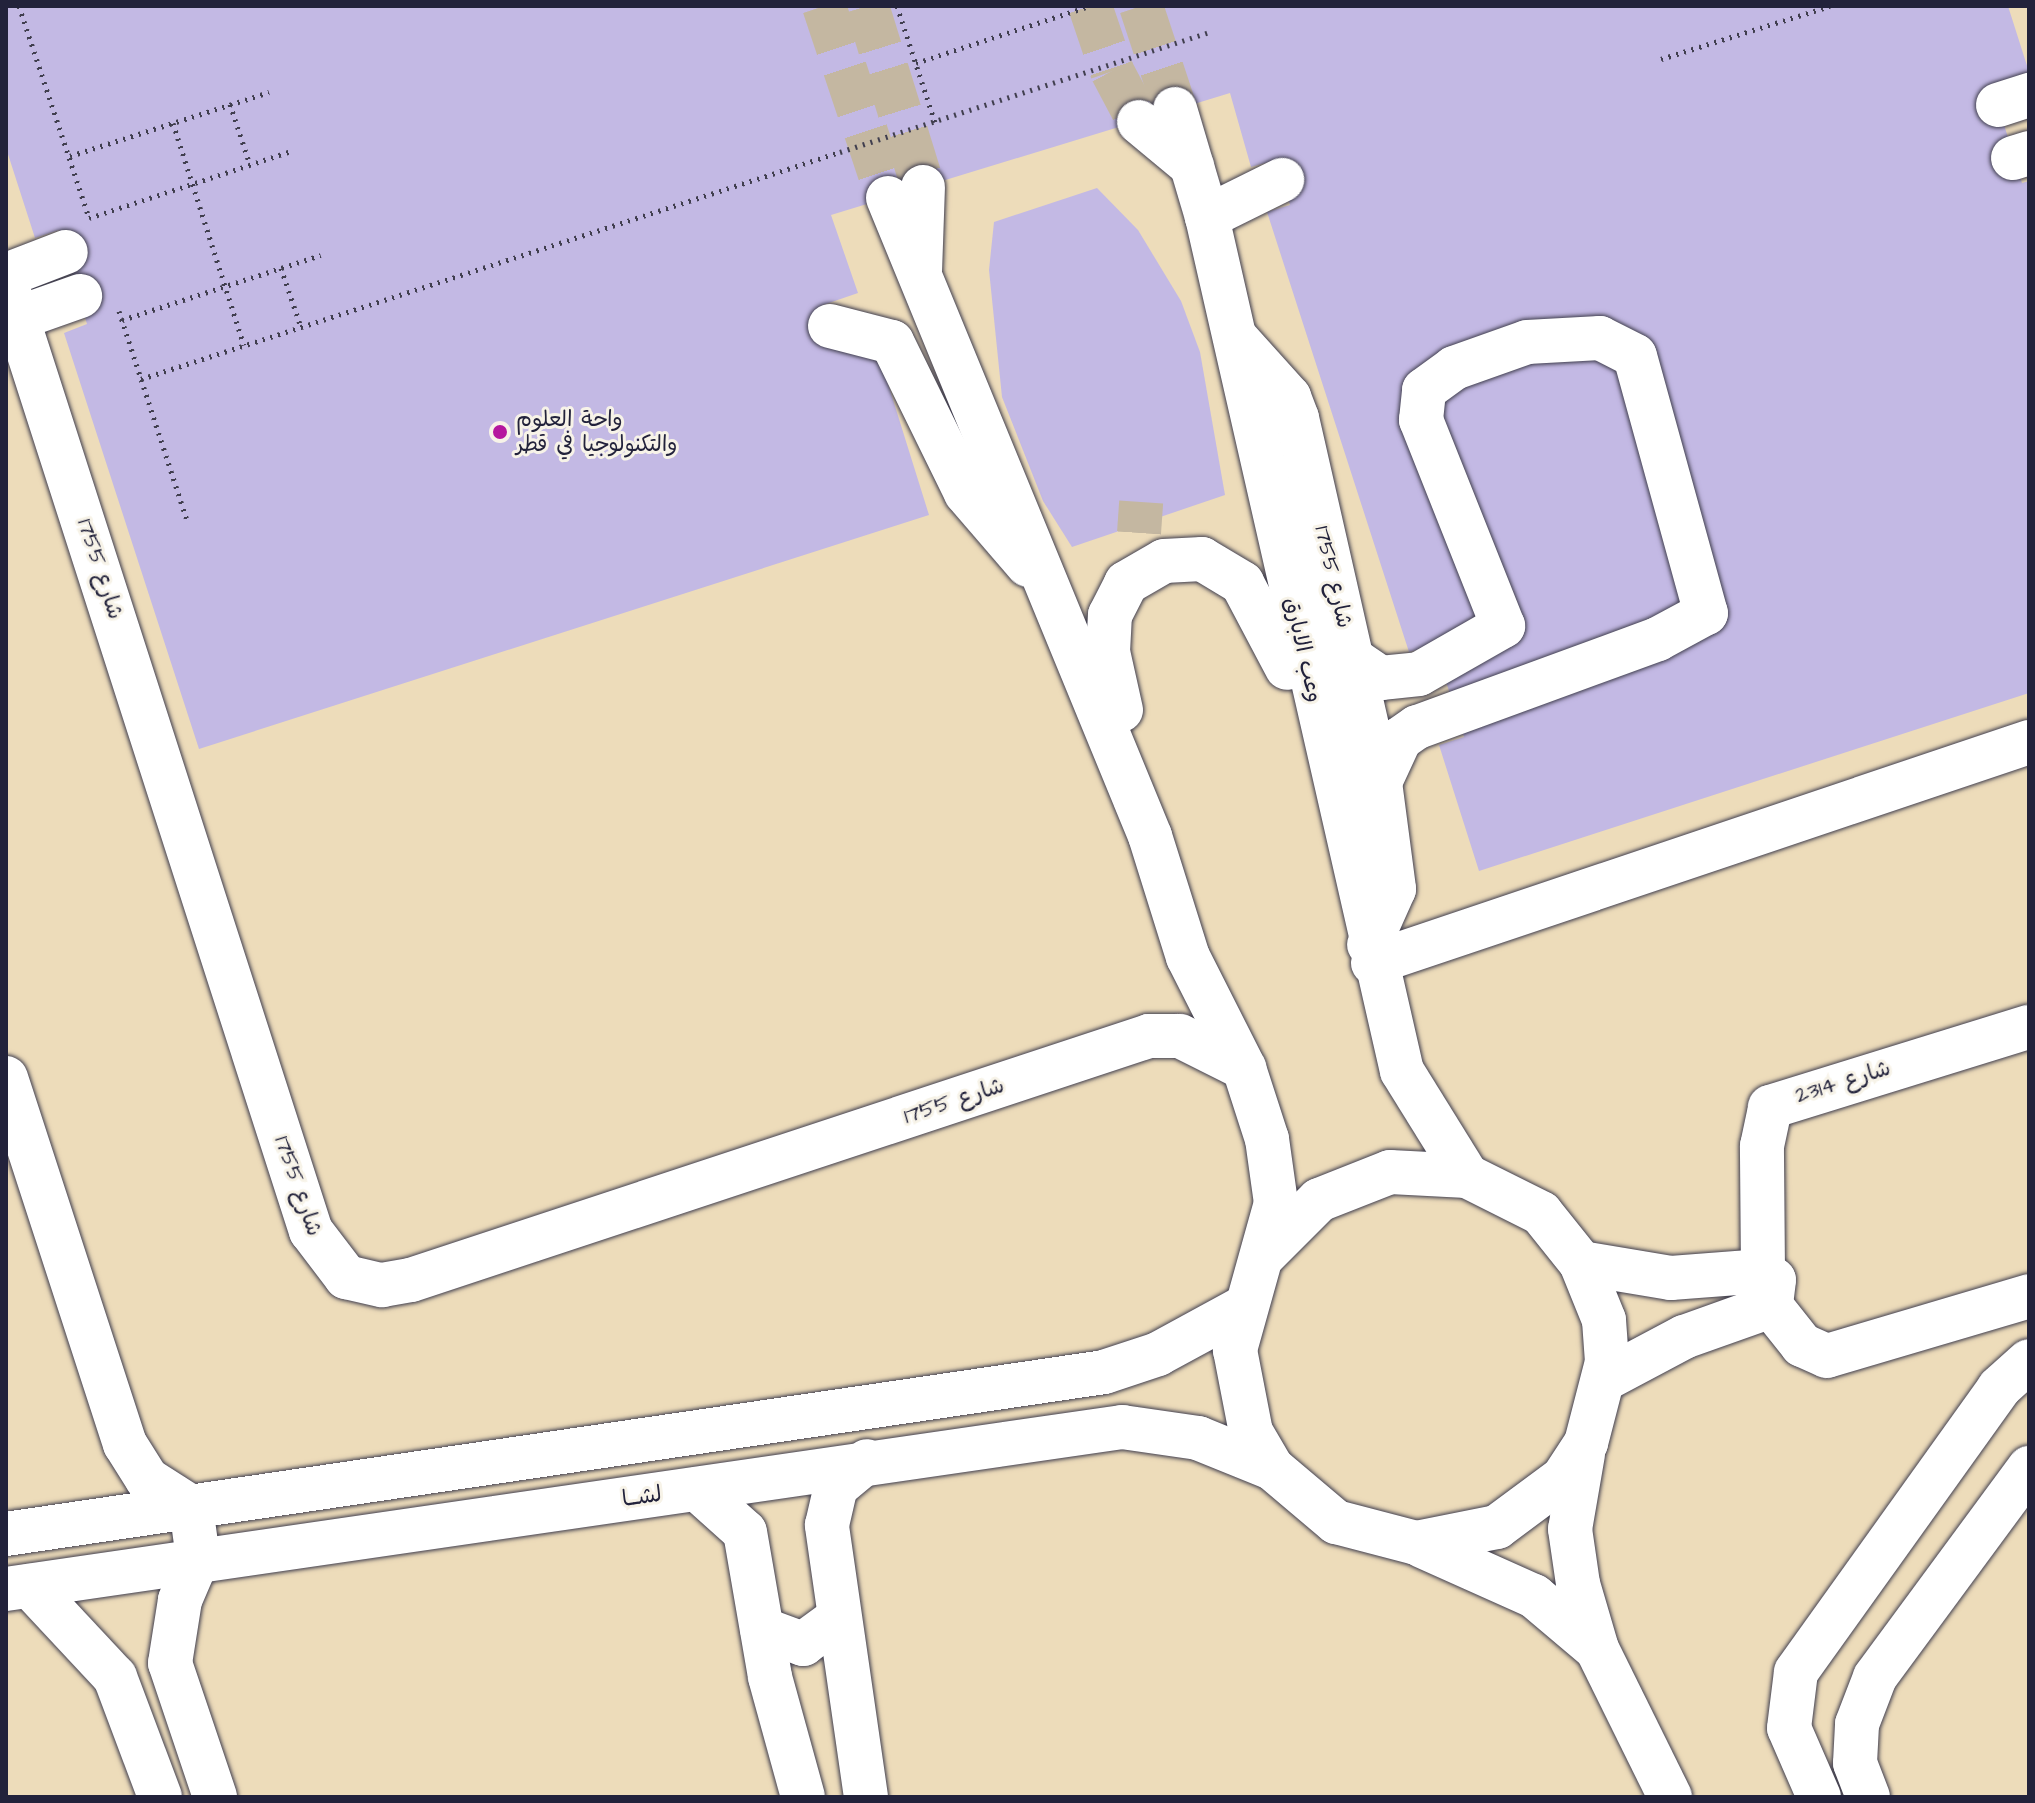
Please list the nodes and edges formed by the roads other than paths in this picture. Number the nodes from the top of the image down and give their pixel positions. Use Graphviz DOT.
graph roads {
  1 [pos="1157,116"];
  2 [pos="1282,180"];
  3 [pos="905,193"];
  4 [pos="1207,217"];
  5 [pos="78,235"];
  6 [pos="6,275"];
  7 [pos="80,296"];
  8 [pos="12,300"];
  9 [pos="830,326"];
  10 [pos="1232,335"];
  11 [pos="1046,583"];
  12 [pos="1351,658"];
  13 [pos="2029,742"];
  14 [pos="1331,773"];
  15 [pos="1380,782"];
  16 [pos="1150,836"];
  17 [pos="1394,889"];
  18 [pos="1482,927"];
  19 [pos="1371,954"];
  20 [pos="1188,957"];
  21 [pos="2029,1027"];
  22 [pos="1149,1036"];
  23 [pos="1244,1068"];
  24 [pos="6,1078"];
  25 [pos="1467,1176"];
  26 [pos="1265,1254"];
  27 [pos="1581,1263"];
  28 [pos="1767,1289"];
  29 [pos="2029,1296"];
  30 [pos="1241,1309"];
  31 [pos="2029,1361"];
  32 [pos="1605,1379"];
  33 [pos="1979,1417"];
  34 [pos="1586,1443"];
  35 [pos="2029,1455"];
  36 [pos="867,1461"];
  37 [pos="1272,1468"];
  38 [pos="2029,1468"];
  39 [pos="697,1489"];
  40 [pos="191,1507"];
  41 [pos="6,1534"];
  42 [pos="1416,1543"];
  43 [pos="198,1558"];
  44 [pos="18,1587"];
  45 [pos="837,1619"];
  46 [pos="762,1629"];
  47 [pos="1597,1649"];
  48 [pos="160,1797"];
  49 [pos="215,1797"];
  50 [pos="803,1797"];
  51 [pos="866,1797"];
  52 [pos="1670,1797"];
  53 [pos="1819,1797"];
  54 [pos="1868,1797"];
  1 -- 4 [label="street, وعب الابارق"];
  2 -- 4 [label="street"];
  3 -- 11 [label="street"];
  4 -- 10 [label="street, وعب الابارق"];
  5 -- 6 [label="street"];
  7 -- 8 [label="street"];
  8 -- 22 [label="street, شارع 1755"];
  9 -- 11 [label="street"];
  10 -- 12 [label="street, شارع 1755"];
  10 -- 14 [label="street, وعب الابارق"];
  11 -- 16 [label="street"];
  12 -- 15 [label="street, شارع 1755"];
  12 -- 15 [label="street"];
  13 -- 18 [label="street"];
  14 -- 16 [label="street"];
  14 -- 19 [label="street, وعب الابارق"];
  15 -- 17 [label="street, شارع 1755"];
  16 -- 20 [label="street"];
  17 -- 18 [label="street"];
  17 -- 19 [label="street"];
  18 -- 19 [label="street"];
  19 -- 25 [label="street, وعب الابارق"];
  20 -- 22 [label="street, شارع 1755"];
  20 -- 23 [label="street"];
  21 -- 28 [label="street, شارع 2314"];
  22 -- 23 [label="street, شارع 1755"];
  23 -- 26 [label="street"];
  24 -- 40 [label="street"];
  25 -- 26 [label="street"];
  25 -- 27 [label="street"];
  26 -- 30 [label="street"];
  27 -- 28 [label="street"];
  27 -- 32 [label="street"];
  28 -- 29 [label="street"];
  28 -- 32 [label="street"];
  30 -- 37 [label="street"];
  30 -- 40 [label="street"];
  31 -- 33 [label="street"];
  32 -- 34 [label="street"];
  33 -- 35 [label="street"];
  33 -- 53 [label="street"];
  34 -- 42 [label="street"];
  34 -- 47 [label="street"];
  36 -- 37 [label="street, لشــا"];
  36 -- 39 [label="street, لشــا"];
  36 -- 45 [label="street"];
  37 -- 42 [label="street"];
  38 -- 54 [label="street"];
  39 -- 43 [label="street, لشــا"];
  39 -- 46 [label="street"];
  40 -- 41 [label="street"];
  40 -- 43 [label="street"];
  42 -- 47 [label="street"];
  43 -- 44 [label="street, لشــا"];
  43 -- 49 [label="street"];
  44 -- 48 [label="street"];
  45 -- 46 [label="street"];
  45 -- 51 [label="street"];
  46 -- 50 [label="street"];
  47 -- 52 [label="street"];
}
